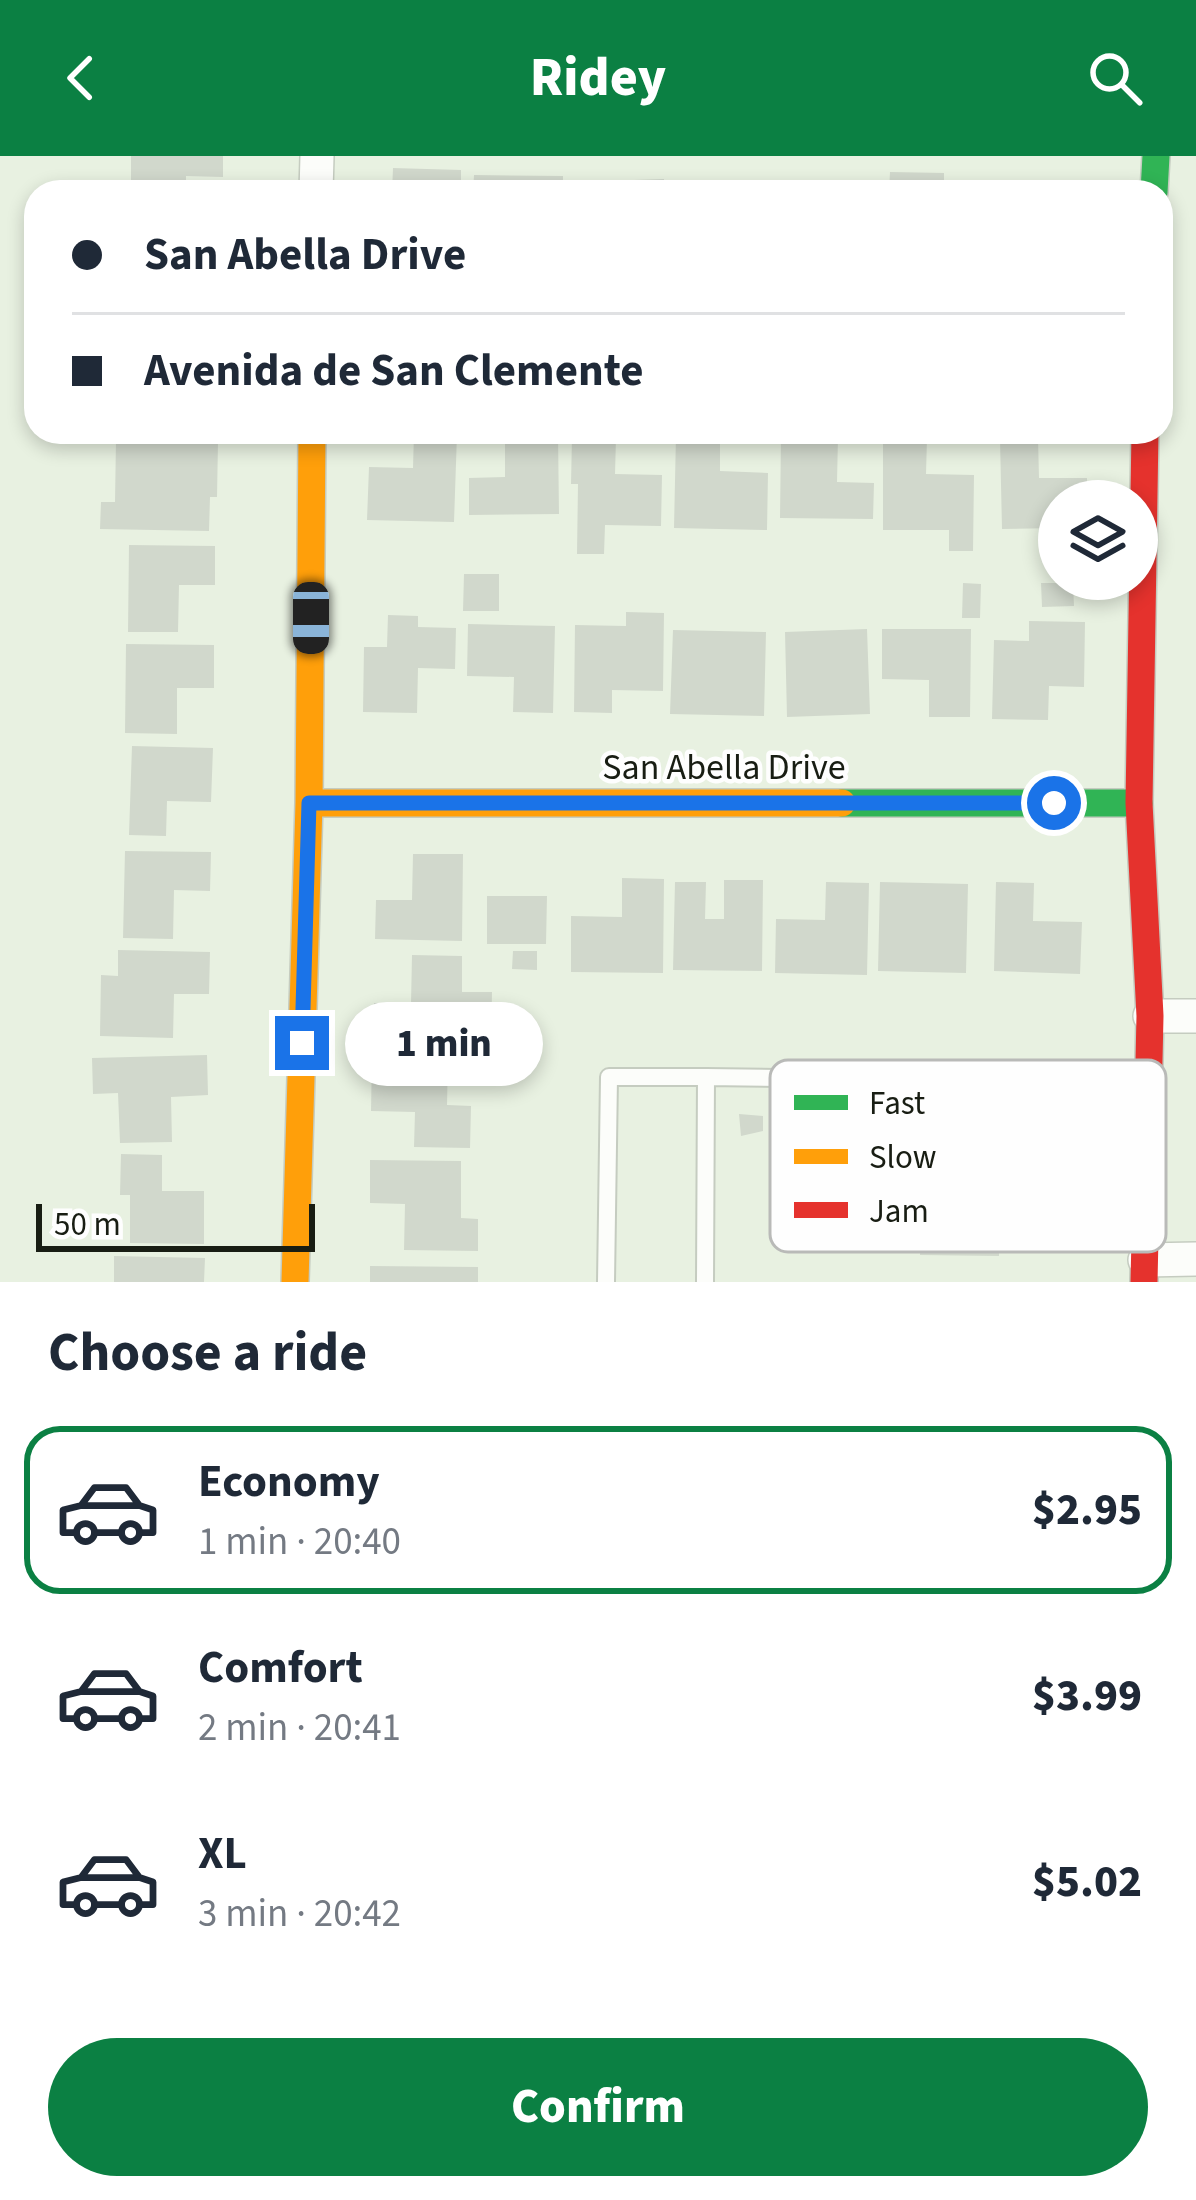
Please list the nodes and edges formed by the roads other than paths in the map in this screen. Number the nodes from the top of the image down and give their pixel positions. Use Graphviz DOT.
graph roads {
  1 [pos="312,444"];
  2 [pos="1145,444"];
  3 [pos="309,803"];
  4 [pos="1139,803"];
  5 [pos="1150,1016"];
  6 [pos="1196,1016"];
  7 [pos="1149,1060"];
  8 [pos="706,1077"];
  9 [pos="770,1078"];
  10 [pos="1196,1259"];
  11 [pos="1145,1271"];
  12 [pos="296,1282"];
  13 [pos="606,1282"];
  14 [pos="705,1282"];
  1 -- 3 [label="street"];
  2 -- 4 [label="street"];
  3 -- 4 [label="street, San Abella Drive"];
  3 -- 12 [label="street"];
  4 -- 5 [label="street"];
  5 -- 6 [label="street"];
  5 -- 7 [label="street"];
  8 -- 9 [label="lane"];
  8 -- 13 [label="lane"];
  8 -- 14 [label="lane"];
  10 -- 11 [label="street"];
}
